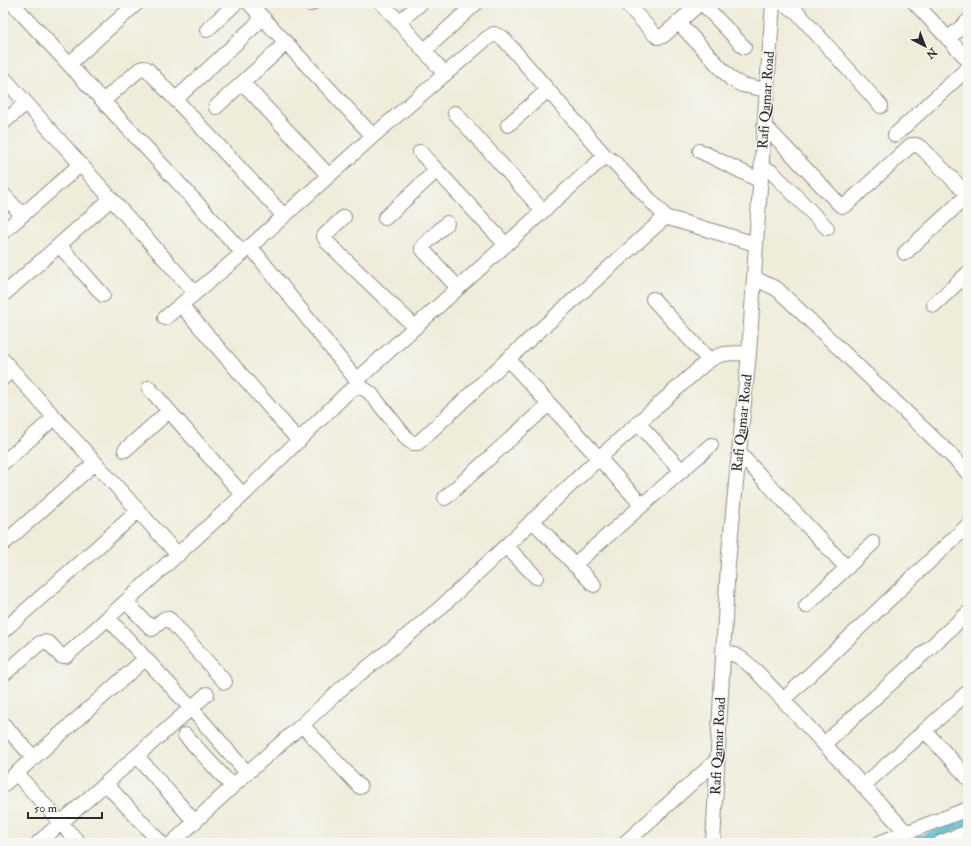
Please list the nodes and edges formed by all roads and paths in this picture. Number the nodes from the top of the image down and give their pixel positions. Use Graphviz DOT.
graph roads {
  1 [pos="12,3"];
  2 [pos="137,3"];
  3 [pos="236,3"];
  4 [pos="249,3"];
  5 [pos="382,3"];
  6 [pos="421,3"];
  7 [pos="476,3"];
  8 [pos="626,3"];
  9 [pos="774,3"];
  10 [pos="783,3"];
  11 [pos="915,3"];
  12 [pos="697,4"];
  13 [pos="264,18"];
  14 [pos="968,21"];
  15 [pos="399,22"];
  16 [pos="678,22"];
  17 [pos="206,30"];
  18 [pos="948,39"];
  19 [pos="286,43"];
  20 [pos="744,47"];
  21 [pos="424,51"];
  22 [pos="968,60"];
  23 [pos="69,64"];
  24 [pos="968,68"];
  25 [pos="445,74"];
  26 [pos="3,76"];
  27 [pos="243,83"];
  28 [pos="548,90"];
  29 [pos="767,90"];
  30 [pos="176,100"];
  31 [pos="103,101"];
  32 [pos="26,103"];
  33 [pos="881,106"];
  34 [pos="216,107"];
  35 [pos="456,113"];
  36 [pos="3,123"];
  37 [pos="508,125"];
  38 [pos="765,126"];
  39 [pos="895,135"];
  40 [pos="373,136"];
  41 [pos="700,151"];
  42 [pos="420,152"];
  43 [pos="606,157"];
  44 [pos="81,164"];
  45 [pos="437,170"];
  46 [pos="761,174"];
  47 [pos="329,176"];
  48 [pos="3,194"];
  49 [pos="968,195"];
  50 [pos="111,198"];
  51 [pos="543,211"];
  52 [pos="22,215"];
  53 [pos="284,216"];
  54 [pos="344,217"];
  55 [pos="385,218"];
  56 [pos="667,218"];
  57 [pos="447,223"];
  58 [pos="827,228"];
  59 [pos="3,232"];
  60 [pos="756,244"];
  61 [pos="59,245"];
  62 [pos="506,245"];
  63 [pos="246,250"];
  64 [pos="905,253"];
  65 [pos="967,276"];
  66 [pos="754,278"];
  67 [pos="458,288"];
  68 [pos="195,294"];
  69 [pos="3,295"];
  70 [pos="103,295"];
  71 [pos="653,299"];
  72 [pos="181,305"];
  73 [pos="934,305"];
  74 [pos="165,318"];
  75 [pos="415,327"];
  76 [pos="749,354"];
  77 [pos="508,359"];
  78 [pos="709,360"];
  79 [pos="6,369"];
  80 [pos="360,384"];
  81 [pos="149,388"];
  82 [pos="549,404"];
  83 [pos="169,411"];
  84 [pos="54,418"];
  85 [pos="638,423"];
  86 [pos="299,441"];
  87 [pos="711,445"];
  88 [pos="125,450"];
  89 [pos="739,453"];
  90 [pos="599,458"];
  91 [pos="4,462"];
  92 [pos="95,463"];
  93 [pos="682,471"];
  94 [pos="968,473"];
  95 [pos="243,495"];
  96 [pos="445,498"];
  97 [pos="642,505"];
  98 [pos="138,511"];
  99 [pos="532,520"];
  100 [pos="968,525"];
  101 [pos="873,543"];
  102 [pos="3,544"];
  103 [pos="506,546"];
  104 [pos="178,555"];
  105 [pos="574,565"];
  106 [pos="847,568"];
  107 [pos="536,578"];
  108 [pos="594,586"];
  109 [pos="126,602"];
  110 [pos="806,606"];
  111 [pos="968,613"];
  112 [pos="108,618"];
  113 [pos="3,631"];
  114 [pos="723,652"];
  115 [pos="145,659"];
  116 [pos="3,675"];
  117 [pos="225,682"];
  118 [pos="968,692"];
  119 [pos="207,694"];
  120 [pos="783,700"];
  121 [pos="191,708"];
  122 [pos="3,724"];
  123 [pos="302,725"];
  124 [pos="924,731"];
  125 [pos="185,735"];
  126 [pos="824,744"];
  127 [pos="136,756"];
  128 [pos="34,758"];
  129 [pos="718,760"];
  130 [pos="16,773"];
  131 [pos="247,773"];
  132 [pos="966,773"];
  133 [pos="106,784"];
  134 [pos="3,785"];
  135 [pos="232,786"];
  136 [pos="863,786"];
  137 [pos="360,787"];
  138 [pos="968,809"];
  139 [pos="194,821"];
  140 [pos="61,823"];
  141 [pos="906,832"];
  142 [pos="968,832"];
  143 [pos="38,843"];
  144 [pos="79,843"];
  145 [pos="161,843"];
  146 [pos="172,843"];
  147 [pos="625,843"];
  148 [pos="713,843"];
  149 [pos="879,843"];
  150 [pos="940,843"];
  1 -- 23 [label="street"];
  2 -- 23 [label="street"];
  3 -- 17 [label="street"];
  4 -- 13 [label="street"];
  5 -- 15 [label="street"];
  6 -- 15 [label="street"];
  7 -- 21 [label="street"];
  8 -- 16 [label="street"];
  9 -- 29 [label="street, Rafi Qamar Road"];
  10 -- 33 [label="street"];
  11 -- 18 [label="street"];
  12 -- 16 [label="street"];
  12 -- 20 [label="street"];
  13 -- 19 [label="street"];
  13 -- 30 [label="street"];
  14 -- 18 [label="street"];
  15 -- 21 [label="street"];
  16 -- 29 [label="street"];
  18 -- 22 [label="street"];
  19 -- 27 [label="street"];
  19 -- 40 [label="street"];
  21 -- 25 [label="street"];
  23 -- 31 [label="street"];
  24 -- 39 [label="street"];
  25 -- 28 [label="street"];
  25 -- 40 [label="street"];
  26 -- 32 [label="street"];
  27 -- 34 [label="street"];
  27 -- 47 [label="street"];
  28 -- 37 [label="street"];
  28 -- 43 [label="street"];
  29 -- 38 [label="street, Rafi Qamar Road"];
  30 -- 31 [label="street"];
  30 -- 53 [label="street"];
  31 -- 63 [label="street"];
  32 -- 36 [label="street"];
  32 -- 44 [label="street"];
  35 -- 51 [label="street"];
  38 -- 46 [label="street, Rafi Qamar Road"];
  38 -- 49 [label="street"];
  40 -- 47 [label="street"];
  41 -- 46 [label="street"];
  42 -- 45 [label="street"];
  43 -- 51 [label="street"];
  43 -- 56 [label="street"];
  44 -- 50 [label="street"];
  44 -- 52 [label="street"];
  45 -- 55 [label="street"];
  45 -- 62 [label="street"];
  46 -- 58 [label="street"];
  46 -- 60 [label="street, Rafi Qamar Road"];
  47 -- 53 [label="street"];
  48 -- 52 [label="street"];
  49 -- 64 [label="street"];
  50 -- 61 [label="street"];
  50 -- 68 [label="street"];
  51 -- 62 [label="street"];
  52 -- 59 [label="street"];
  53 -- 63 [label="street"];
  54 -- 75 [label="street"];
  56 -- 60 [label="street"];
  56 -- 77 [label="street"];
  57 -- 67 [label="street"];
  60 -- 66 [label="street, Rafi Qamar Road"];
  61 -- 69 [label="street"];
  61 -- 70 [label="street"];
  62 -- 67 [label="street"];
  63 -- 68 [label="street"];
  63 -- 80 [label="street"];
  65 -- 73 [label="street"];
  66 -- 76 [label="street, Rafi Qamar Road"];
  66 -- 94 [label="street"];
  67 -- 75 [label="street"];
  68 -- 72 [label="street"];
  71 -- 78 [label="street"];
  72 -- 74 [label="street"];
  72 -- 86 [label="street"];
  75 -- 80 [label="street"];
  76 -- 78 [label="street"];
  76 -- 89 [label="street, Rafi Qamar Road"];
  77 -- 80 [label="street"];
  77 -- 82 [label="street"];
  78 -- 85 [label="street"];
  79 -- 84 [label="street"];
  80 -- 86 [label="street"];
  81 -- 83 [label="street"];
  82 -- 90 [label="street"];
  82 -- 96 [label="street"];
  83 -- 88 [label="street"];
  83 -- 95 [label="street"];
  84 -- 91 [label="street"];
  84 -- 92 [label="street"];
  85 -- 90 [label="street"];
  85 -- 93 [label="street"];
  86 -- 95 [label="street"];
  87 -- 93 [label="street"];
  89 -- 106 [label="street"];
  89 -- 114 [label="street, Rafi Qamar Road"];
  90 -- 97 [label="street"];
  90 -- 99 [label="street"];
  92 -- 98 [label="street"];
  92 -- 102 [label="street"];
  93 -- 97 [label="street"];
  95 -- 104 [label="street"];
  97 -- 105 [label="street"];
  98 -- 104 [label="street"];
  98 -- 113 [label="street"];
  99 -- 103 [label="street"];
  99 -- 105 [label="street"];
  100 -- 120 [label="street"];
  101 -- 106 [label="street"];
  103 -- 107 [label="street"];
  103 -- 123 [label="street"];
  104 -- 109 [label="street"];
  105 -- 108 [label="street"];
  106 -- 110 [label="street"];
  109 -- 112 [label="street"];
  109 -- 117 [label="street"];
  111 -- 126 [label="street"];
  112 -- 115 [label="street"];
  112 -- 116 [label="street"];
  114 -- 120 [label="street"];
  114 -- 129 [label="street, Rafi Qamar Road"];
  115 -- 121 [label="street"];
  115 -- 128 [label="street"];
  118 -- 124 [label="street"];
  119 -- 121 [label="street"];
  120 -- 126 [label="street"];
  121 -- 127 [label="street"];
  121 -- 131 [label="street"];
  122 -- 128 [label="street"];
  123 -- 131 [label="street"];
  123 -- 137 [label="street"];
  124 -- 132 [label="street"];
  124 -- 136 [label="street"];
  125 -- 135 [label="street"];
  126 -- 136 [label="street"];
  127 -- 133 [label="street"];
  127 -- 139 [label="street"];
  128 -- 130 [label="street"];
  129 -- 147 [label="street"];
  129 -- 148 [label="street, Rafi Qamar Road"];
  130 -- 134 [label="street"];
  130 -- 140 [label="street"];
  131 -- 135 [label="street"];
  133 -- 140 [label="street"];
  133 -- 145 [label="street"];
  135 -- 139 [label="street"];
  136 -- 141 [label="street"];
  138 -- 141 [label="street"];
  139 -- 146 [label="street"];
  140 -- 143 [label="street"];
  140 -- 144 [label="street"];
  141 -- 149 [label="street"];
  142 -- 150 [label="street"];
}
